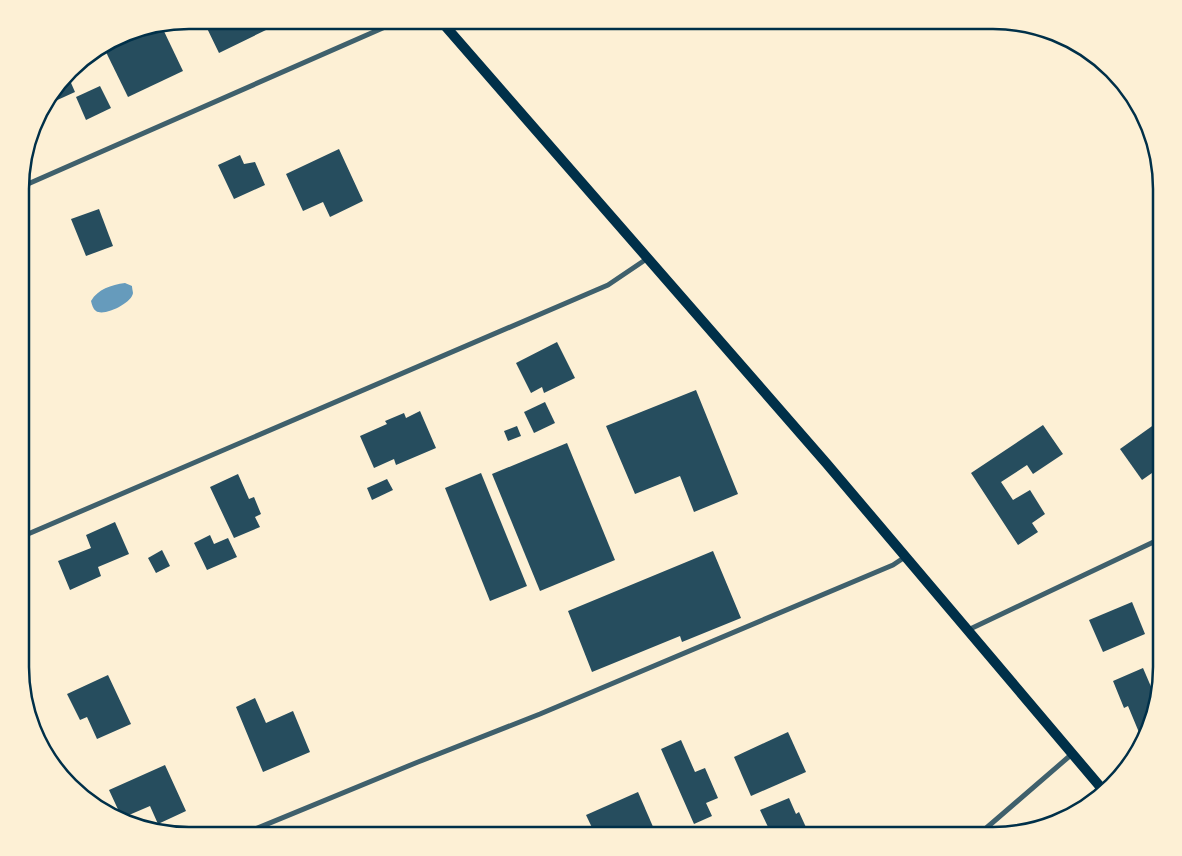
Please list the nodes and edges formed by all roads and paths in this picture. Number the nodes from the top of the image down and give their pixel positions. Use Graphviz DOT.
graph roads {
  1 [pos="381,29"];
  2 [pos="448,29"];
  3 [pos="29,183"];
  4 [pos="649,258"];
  5 [pos="29,534"];
  6 [pos="1153,542"];
  7 [pos="906,556"];
  8 [pos="968,630"];
  9 [pos="1072,754"];
  10 [pos="1100,787"];
  11 [pos="260,827"];
  12 [pos="987,827"];
  1 -- 3 [label="street"];
  2 -- 4 [label="main road"];
  4 -- 5 [label="street"];
  4 -- 7 [label="main road"];
  6 -- 8 [label="street"];
  7 -- 8 [label="main road"];
  7 -- 11 [label="street"];
  8 -- 9 [label="main road"];
  9 -- 10 [label="main road"];
  9 -- 12 [label="street"];
}
